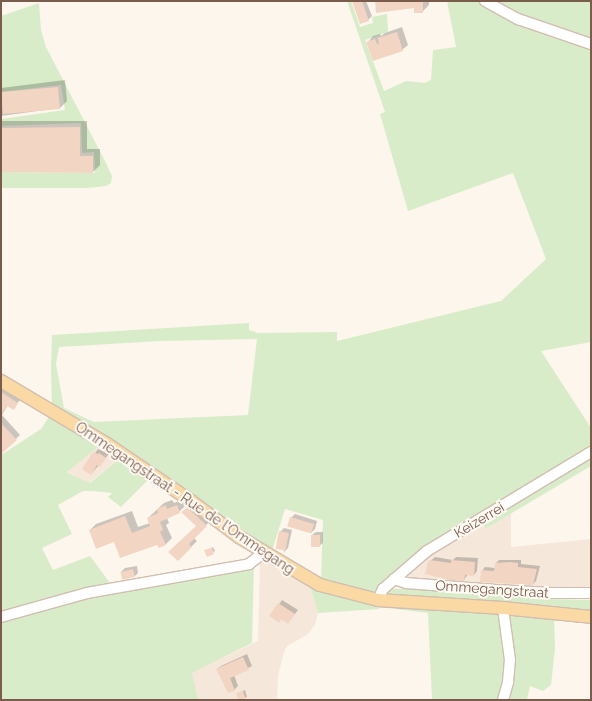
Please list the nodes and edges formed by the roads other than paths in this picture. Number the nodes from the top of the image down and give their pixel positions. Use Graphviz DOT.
graph roads {
  1 [pos="484,1"];
  2 [pos="591,44"];
  3 [pos="1,381"];
  4 [pos="591,452"];
  5 [pos="261,551"];
  6 [pos="394,579"];
  7 [pos="591,593"];
  8 [pos="378,600"];
  9 [pos="503,608"];
  10 [pos="1,617"];
  11 [pos="591,617"];
  12 [pos="503,700"];
  1 -- 2 [label="street"];
  3 -- 5 [label="main road, Ommegangstraat - Rue de l'Ommegang"];
  4 -- 6 [label="street, Keizerrei"];
  5 -- 8 [label="main road, Ommegangstraat - Rue de l'Ommegang"];
  5 -- 10 [label="street"];
  6 -- 7 [label="street, Ommegangstraat"];
  6 -- 8 [label="street, Keizerrei"];
  8 -- 9 [label="main road, Ommegangstraat - Rue de l'Ommegang"];
  9 -- 11 [label="main road, Ommegangstraat - Rue de l'Ommegang"];
  9 -- 12 [label="street"];
}
